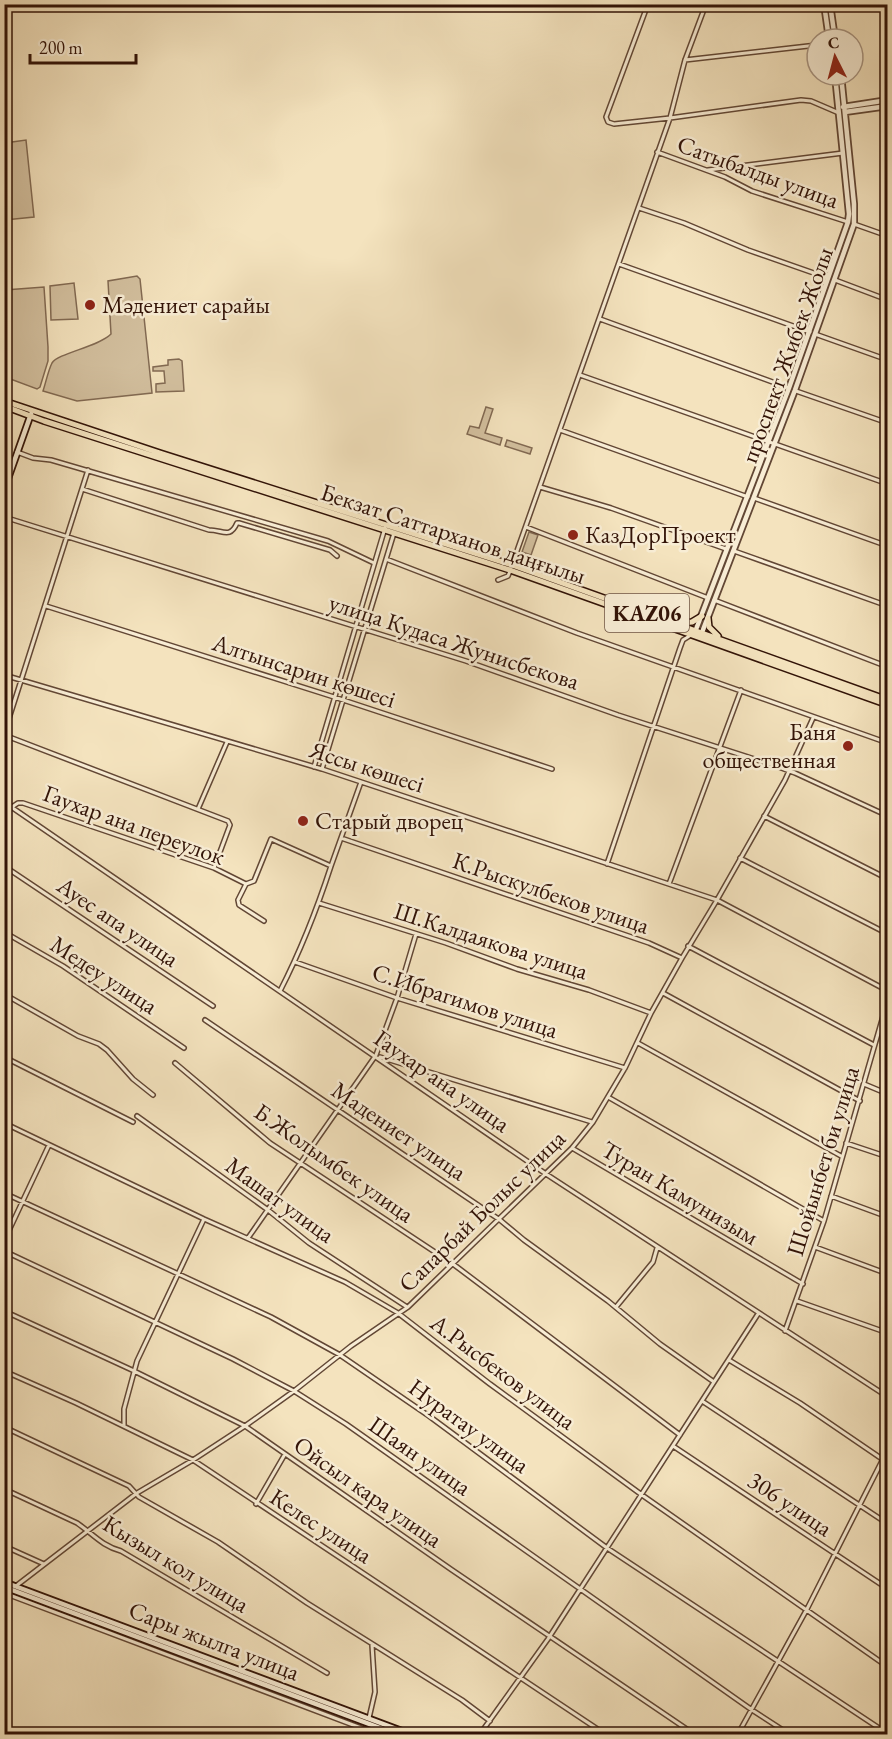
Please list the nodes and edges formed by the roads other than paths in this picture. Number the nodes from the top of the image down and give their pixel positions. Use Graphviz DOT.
graph roads {
  1 [pos="648,4"];
  2 [pos="706,4"];
  3 [pos="824,4"];
  4 [pos="830,4"];
  5 [pos="827,27"];
  6 [pos="834,27"];
  7 [pos="805,46"];
  8 [pos="685,60"];
  9 [pos="837,87"];
  10 [pos="841,87"];
  11 [pos="888,100"];
  12 [pos="888,106"];
  13 [pos="842,110"];
  14 [pos="670,117"];
  15 [pos="657,152"];
  16 [pos="843,153"];
  17 [pos="706,170"];
  18 [pos="639,208"];
  19 [pos="851,223"];
  20 [pos="888,236"];
  21 [pos="619,264"];
  22 [pos="832,279"];
  23 [pos="888,300"];
  24 [pos="600,319"];
  25 [pos="812,333"];
  26 [pos="888,360"];
  27 [pos="580,375"];
  28 [pos="792,389"];
  29 [pos="4,401"];
  30 [pos="4,406"];
  31 [pos="31,414"];
  32 [pos="888,423"];
  33 [pos="560,430"];
  34 [pos="772,442"];
  35 [pos="17,452"];
  36 [pos="88,470"];
  37 [pos="888,484"];
  38 [pos="540,486"];
  39 [pos="82,489"];
  40 [pos="4,490"];
  41 [pos="751,497"];
  42 [pos="4,517"];
  43 [pos="385,526"];
  44 [pos="526,527"];
  45 [pos="395,530"];
  46 [pos="67,535"];
  47 [pos="888,546"];
  48 [pos="731,550"];
  49 [pos="338,556"];
  50 [pos="386,559"];
  51 [pos="374,563"];
  52 [pos="511,567"];
  53 [pos="498,580"];
  54 [pos="708,598"];
  55 [pos="714,600"];
  56 [pos="46,606"];
  57 [pos="888,606"];
  58 [pos="705,617"];
  59 [pos="675,623"];
  60 [pos="356,626"];
  61 [pos="364,629"];
  62 [pos="696,634"];
  63 [pos="724,640"];
  64 [pos="730,645"];
  65 [pos="674,667"];
  66 [pos="888,667"];
  67 [pos="4,675"];
  68 [pos="22,679"];
  69 [pos="741,690"];
  70 [pos="334,697"];
  71 [pos="888,699"];
  72 [pos="343,700"];
  73 [pos="888,705"];
  74 [pos="813,718"];
  75 [pos="655,727"];
  76 [pos="4,735"];
  77 [pos="227,742"];
  78 [pos="888,743"];
  79 [pos="719,748"];
  80 [pos="314,767"];
  81 [pos="321,769"];
  82 [pos="552,769"];
  83 [pos="789,771"];
  84 [pos="361,782"];
  85 [pos="4,802"];
  86 [pos="12,807"];
  87 [pos="198,809"];
  88 [pos="764,816"];
  89 [pos="888,816"];
  90 [pos="341,838"];
  91 [pos="740,858"];
  92 [pos="607,864"];
  93 [pos="4,866"];
  94 [pos="332,866"];
  95 [pos="214,868"];
  96 [pos="888,879"];
  97 [pos="246,884"];
  98 [pos="669,884"];
  99 [pos="717,900"];
  100 [pos="319,903"];
  101 [pos="264,921"];
  102 [pos="4,932"];
  103 [pos="416,934"];
  104 [pos="888,934"];
  105 [pos="688,946"];
  106 [pos="682,958"];
  107 [pos="295,962"];
  108 [pos="280,991"];
  109 [pos="888,991"];
  110 [pos="663,993"];
  111 [pos="4,994"];
  112 [pos="397,998"];
  113 [pos="888,999"];
  114 [pos="213,1006"];
  115 [pos="651,1013"];
  116 [pos="205,1020"];
  117 [pos="638,1043"];
  118 [pos="874,1046"];
  119 [pos="184,1048"];
  120 [pos="376,1055"];
  121 [pos="4,1057"];
  122 [pos="175,1063"];
  123 [pos="625,1068"];
  124 [pos="864,1084"];
  125 [pos="888,1094"];
  126 [pos="153,1095"];
  127 [pos="608,1096"];
  128 [pos="860,1101"];
  129 [pos="338,1108"];
  130 [pos="137,1116"];
  131 [pos="132,1122"];
  132 [pos="593,1122"];
  133 [pos="4,1123"];
  134 [pos="846,1143"];
  135 [pos="49,1145"];
  136 [pos="572,1148"];
  137 [pos="842,1156"];
  138 [pos="888,1157"];
  139 [pos="301,1163"];
  140 [pos="546,1173"];
  141 [pos="4,1193"];
  142 [pos="831,1196"];
  143 [pos="22,1202"];
  144 [pos="268,1210"];
  145 [pos="888,1217"];
  146 [pos="204,1219"];
  147 [pos="500,1220"];
  148 [pos="824,1221"];
  149 [pos="248,1238"];
  150 [pos="4,1241"];
  151 [pos="657,1247"];
  152 [pos="815,1247"];
  153 [pos="4,1251"];
  154 [pos="453,1264"];
  155 [pos="176,1274"];
  156 [pos="888,1274"];
  157 [pos="803,1284"];
  158 [pos="797,1301"];
  159 [pos="408,1307"];
  160 [pos="616,1307"];
  161 [pos="4,1311"];
  162 [pos="398,1313"];
  163 [pos="758,1314"];
  164 [pos="154,1322"];
  165 [pos="785,1331"];
  166 [pos="888,1333"];
  167 [pos="340,1354"];
  168 [pos="729,1360"];
  169 [pos="4,1371"];
  170 [pos="134,1371"];
  171 [pos="714,1382"];
  172 [pos="294,1391"];
  173 [pos="888,1396"];
  174 [pos="702,1401"];
  175 [pos="124,1426"];
  176 [pos="244,1426"];
  177 [pos="4,1427"];
  178 [pos="680,1435"];
  179 [pos="674,1446"];
  180 [pos="888,1449"];
  181 [pos="285,1454"];
  182 [pos="882,1459"];
  183 [pos="193,1460"];
  184 [pos="888,1462"];
  185 [pos="4,1489"];
  186 [pos="137,1493"];
  187 [pos="642,1495"];
  188 [pos="256,1504"];
  189 [pos="860,1506"];
  190 [pos="888,1524"];
  191 [pos="88,1530"];
  192 [pos="4,1546"];
  193 [pos="607,1548"];
  194 [pos="835,1555"];
  195 [pos="44,1564"];
  196 [pos="4,1582"];
  197 [pos="16,1586"];
  198 [pos="4,1587"];
  199 [pos="888,1589"];
  200 [pos="580,1590"];
  201 [pos="4,1593"];
  202 [pos="807,1609"];
  203 [pos="550,1635"];
  204 [pos="372,1645"];
  205 [pos="778,1662"];
  206 [pos="888,1666"];
  207 [pos="327,1673"];
  208 [pos="520,1679"];
  209 [pos="752,1710"];
  210 [pos="368,1720"];
  211 [pos="490,1721"];
  212 [pos="377,1734"];
  213 [pos="396,1734"];
  214 [pos="410,1734"];
  215 [pos="480,1734"];
  216 [pos="605,1734"];
  217 [pos="694,1734"];
  218 [pos="738,1734"];
  219 [pos="789,1734"];
  220 [pos="888,1734"];
  1 -- 14 [label="street"];
  2 -- 8 [label="street"];
  3 -- 5 [label="street"];
  4 -- 6 [label="street"];
  7 -- 8 [label="street"];
  8 -- 14 [label="street"];
  9 -- 13 [label="street, проспект Жибек Жолы"];
  10 -- 13 [label="street, проспект Жибек Жолы"];
  11 -- 13 [label="street"];
  12 -- 13 [label="street"];
  13 -- 14 [label="street"];
  13 -- 16 [label="street, проспект Жибек Жолы"];
  13 -- 19 [label="street, проспект Жибек Жолы"];
  14 -- 15 [label="street"];
  15 -- 17 [label="street, Сатыбалды улица"];
  15 -- 18 [label="street"];
  16 -- 17 [label="street"];
  16 -- 19 [label="street, проспект Жибек Жолы"];
  17 -- 19 [label="street, Сатыбалды улица"];
  18 -- 21 [label="street"];
  18 -- 22 [label="street"];
  19 -- 20 [label="street, Сатыбалды улица"];
  19 -- 22 [label="street, проспект Жибек Жолы"];
  21 -- 24 [label="street"];
  21 -- 25 [label="street"];
  22 -- 23 [label="street"];
  22 -- 25 [label="street, проспект Жибек Жолы"];
  24 -- 27 [label="street"];
  24 -- 28 [label="street"];
  25 -- 26 [label="street"];
  25 -- 28 [label="street, проспект Жибек Жолы"];
  27 -- 33 [label="street"];
  27 -- 34 [label="street"];
  28 -- 32 [label="street"];
  28 -- 34 [label="street, проспект Жибек Жолы"];
  29 -- 31 [label="main road, Бекзат Саттарханов даңғылы / KАZ06"];
  30 -- 31 [label="main road, Бекзат Саттарханов даңғылы / KАZ06"];
  31 -- 35 [label="street"];
  31 -- 43 [label="main road, Бекзат Саттарханов даңғылы / KАZ06"];
  33 -- 38 [label="street"];
  33 -- 41 [label="street"];
  34 -- 37 [label="street"];
  34 -- 41 [label="street, проспект Жибек Жолы"];
  35 -- 36 [label="street"];
  35 -- 40 [label="street"];
  36 -- 39 [label="street"];
  36 -- 51 [label="street"];
  38 -- 44 [label="street"];
  38 -- 48 [label="street"];
  39 -- 46 [label="street"];
  39 -- 49 [label="street"];
  41 -- 47 [label="street"];
  41 -- 48 [label="street, проспект Жибек Жолы"];
  42 -- 46 [label="street, улица Кудаса Жунисбекова"];
  43 -- 45 [label="main road, Бекзат Саттарханов даңғылы / KАZ06"];
  43 -- 51 [label="street"];
  44 -- 52 [label="street"];
  44 -- 54 [label="street"];
  45 -- 50 [label="street"];
  45 -- 52 [label="main road, Бекзат Саттарханов даңғылы / KАZ06"];
  46 -- 56 [label="street"];
  46 -- 60 [label="street, улица Кудаса Жунисбекова"];
  48 -- 54 [label="street, проспект Жибек Жолы"];
  48 -- 55 [label="street, проспект Жибек Жолы"];
  48 -- 57 [label="street"];
  50 -- 61 [label="street"];
  50 -- 65 [label="street"];
  51 -- 60 [label="street"];
  52 -- 53 [label="street"];
  52 -- 59 [label="main road, Бекзат Саттарханов даңғылы / KАZ06"];
  52 -- 62 [label="main road, Бекзат Саттарханов даңғылы / KАZ06"];
  54 -- 58 [label="street, проспект Жибек Жолы"];
  55 -- 58 [label="street, проспект Жибек Жолы"];
  55 -- 66 [label="street"];
  56 -- 68 [label="street"];
  56 -- 70 [label="street, Алтынсарин көшесі"];
  58 -- 59 [label="main road"];
  58 -- 62 [label="street, проспект Жибек Жолы"];
  58 -- 63 [label="main road"];
  59 -- 62 [label="main road, Бекзат Саттарханов даңғылы / KАZ06"];
  60 -- 61 [label="street, улица Кудаса Жунисбекова"];
  60 -- 70 [label="street"];
  61 -- 72 [label="street"];
  61 -- 75 [label="street, улица Кудаса Жунисбекова"];
  62 -- 63 [label="main road, Бекзат Саттарханов даңғылы / KАZ06"];
  62 -- 64 [label="main road, Бекзат Саттарханов даңғылы / KАZ06"];
  62 -- 65 [label="street"];
  63 -- 64 [label="main road, Бекзат Саттарханов даңғылы / KАZ06"];
  64 -- 71 [label="main road, Бекзат Саттарханов даңғылы / KАZ06"];
  64 -- 73 [label="main road, Бекзат Саттарханов даңғылы / KАZ06"];
  65 -- 69 [label="street"];
  65 -- 75 [label="street"];
  67 -- 68 [label="street, Яссы көшесі"];
  68 -- 76 [label="street"];
  68 -- 77 [label="street, Яссы көшесі"];
  69 -- 74 [label="street"];
  69 -- 79 [label="street"];
  70 -- 72 [label="street, Алтынсарин көшесі"];
  70 -- 80 [label="street"];
  72 -- 81 [label="street"];
  72 -- 82 [label="street, Алтынсарин көшесі"];
  74 -- 78 [label="street"];
  74 -- 83 [label="street, Сапарбай Болыс улица"];
  75 -- 79 [label="street, улица Кудаса Жунисбекова"];
  75 -- 92 [label="street"];
  76 -- 87 [label="street"];
  77 -- 80 [label="street, Яссы көшесі"];
  77 -- 87 [label="street"];
  79 -- 83 [label="street, улица Кудаса Жунисбекова"];
  79 -- 98 [label="street"];
  80 -- 81 [label="street, Яссы көшесі"];
  81 -- 84 [label="street, Яссы көшесі"];
  83 -- 88 [label="street, Сапарбай Болыс улица"];
  83 -- 89 [label="street, улица Кудаса Жунисбекова"];
  84 -- 90 [label="street"];
  84 -- 92 [label="street, Яссы көшесі"];
  85 -- 86 [label="street, Гаухар ана улица"];
  86 -- 95 [label="street, Гаухар ана переулок"];
  86 -- 108 [label="street, Гаухар ана улица"];
  87 -- 95 [label="street"];
  88 -- 91 [label="street, Сапарбай Болыс улица"];
  88 -- 96 [label="street"];
  90 -- 94 [label="street"];
  90 -- 106 [label="street, К.Рыскулбеков улица"];
  91 -- 99 [label="street, Сапарбай Болыс улица"];
  91 -- 104 [label="street"];
  92 -- 98 [label="street, Яссы көшесі"];
  93 -- 114 [label="street, Ауес апа улица"];
  94 -- 97 [label="street, Гаухар ана переулок"];
  94 -- 100 [label="street"];
  95 -- 97 [label="street, Гаухар ана переулок"];
  97 -- 101 [label="street, Гаухар ана переулок"];
  98 -- 99 [label="street, Яссы көшесі"];
  99 -- 105 [label="street, Сапарбай Болыс улица"];
  99 -- 109 [label="street, Яссы көшесі"];
  100 -- 103 [label="street, Ш.Калдаякова улица"];
  100 -- 107 [label="street"];
  102 -- 119 [label="street, Медеу улица"];
  103 -- 112 [label="street"];
  103 -- 115 [label="street, Ш.Калдаякова улица"];
  105 -- 106 [label="street, Сапарбай Болыс улица"];
  105 -- 118 [label="street"];
  106 -- 110 [label="street, Сапарбай Болыс улица"];
  107 -- 108 [label="street"];
  107 -- 112 [label="street, С.Ибрагимов улица"];
  108 -- 120 [label="street, Гаухар ана улица"];
  110 -- 115 [label="street, Сапарбай Болыс улица"];
  110 -- 128 [label="street"];
  111 -- 126 [label="street"];
  112 -- 120 [label="street"];
  112 -- 123 [label="street, С.Ибрагимов улица"];
  113 -- 118 [label="street, Шойынбет би улица"];
  115 -- 117 [label="street, Сапарбай Болыс улица"];
  116 -- 129 [label="street, Мадениет улица"];
  117 -- 123 [label="street, Сапарбай Болыс улица"];
  117 -- 137 [label="street"];
  118 -- 124 [label="street, Шойынбет би улица"];
  120 -- 129 [label="street"];
  120 -- 132 [label="street, Туран Камунизым"];
  120 -- 140 [label="street, Гаухар ана улица"];
  121 -- 131 [label="street"];
  122 -- 139 [label="street, Б.Жолымбек улица"];
  123 -- 127 [label="street, Сапарбай Болыс улица"];
  124 -- 125 [label="street"];
  124 -- 128 [label="street, Шойынбет би улица"];
  127 -- 132 [label="street, Сапарбай Болыс улица"];
  127 -- 148 [label="street"];
  128 -- 134 [label="street, Шойынбет би улица"];
  129 -- 139 [label="street"];
  129 -- 147 [label="street, Мадениет улица"];
  130 -- 144 [label="street, Машат улица"];
  132 -- 136 [label="street, Сапарбай Болыс улица"];
  133 -- 135 [label="street, А.Рысбеков улица"];
  134 -- 137 [label="street, Шойынбет би улица"];
  134 -- 138 [label="street"];
  135 -- 143 [label="street"];
  135 -- 146 [label="street, А.Рысбеков улица"];
  136 -- 140 [label="street, Сапарбай Болыс улица"];
  136 -- 157 [label="street, Туран Камунизым"];
  137 -- 142 [label="street, Шойынбет би улица"];
  139 -- 144 [label="street"];
  139 -- 154 [label="street, Б.Жолымбек улица"];
  140 -- 147 [label="street, Сапарбай Болыс улица"];
  140 -- 151 [label="street, Гаухар ана улица"];
  141 -- 143 [label="street, Нуратау улица"];
  142 -- 145 [label="street"];
  142 -- 148 [label="street, Шойынбет би улица"];
  143 -- 150 [label="street"];
  143 -- 155 [label="street, Нуратау улица"];
  144 -- 149 [label="street"];
  144 -- 159 [label="street, Машат улица"];
  146 -- 149 [label="street, А.Рысбеков улица"];
  146 -- 155 [label="street"];
  147 -- 154 [label="street, Сапарбай Болыс улица"];
  147 -- 160 [label="street, Мадениет улица"];
  148 -- 152 [label="street, Шойынбет би улица"];
  149 -- 162 [label="street, А.Рысбеков улица"];
  151 -- 160 [label="street"];
  151 -- 163 [label="street, Гаухар ана улица"];
  152 -- 156 [label="street"];
  152 -- 157 [label="street, Шойынбет би улица"];
  153 -- 164 [label="street, Шаян улица"];
  154 -- 159 [label="street, Сапарбай Болыс улица"];
  154 -- 178 [label="street, Б.Жолымбек улица"];
  155 -- 164 [label="street"];
  155 -- 167 [label="street, Нуратау улица"];
  157 -- 158 [label="street, Шойынбет би улица"];
  158 -- 165 [label="street, Шойынбет би улица"];
  158 -- 166 [label="street"];
  159 -- 162 [label="street, Сапарбай Болыс улица"];
  160 -- 171 [label="street, Мадениет улица"];
  161 -- 170 [label="street, Ойсыл кара улица"];
  162 -- 167 [label="street, Сапарбай Болыс улица"];
  162 -- 187 [label="street, А.Рысбеков улица"];
  163 -- 165 [label="street, Гаухар ана улица"];
  163 -- 168 [label="street"];
  164 -- 170 [label="street"];
  164 -- 172 [label="street, Шаян улица"];
  165 -- 173 [label="street, Гаухар ана улица"];
  167 -- 172 [label="street, Сапарбай Болыс улица"];
  167 -- 193 [label="street, Нуратау улица"];
  168 -- 171 [label="street"];
  168 -- 182 [label="street"];
  169 -- 175 [label="street, Келес улица"];
  170 -- 175 [label="street"];
  170 -- 176 [label="street, Ойсыл кара улица"];
  171 -- 174 [label="street"];
  172 -- 176 [label="street, Сапарбай Болыс улица"];
  172 -- 200 [label="street, Шаян улица"];
  174 -- 178 [label="street"];
  174 -- 189 [label="street"];
  175 -- 183 [label="street, Келес улица"];
  176 -- 181 [label="street, Ойсыл кара улица"];
  176 -- 183 [label="street, Сапарбай Болыс улица"];
  177 -- 186 [label="street"];
  178 -- 179 [label="street"];
  179 -- 187 [label="street"];
  179 -- 194 [label="street, 306 улица"];
  180 -- 182 [label="street"];
  181 -- 188 [label="street"];
  181 -- 203 [label="street, Ойсыл кара улица"];
  182 -- 184 [label="street"];
  182 -- 189 [label="street"];
  183 -- 186 [label="street, Сапарбай Болыс улица"];
  183 -- 188 [label="street, Келес улица"];
  185 -- 191 [label="street, Кызыл кол улица"];
  186 -- 191 [label="street, Сапарбай Болыс улица"];
  186 -- 204 [label="street"];
  187 -- 193 [label="street"];
  187 -- 202 [label="street, А.Рысбеков улица"];
  188 -- 208 [label="street, Келес улица"];
  189 -- 190 [label="street"];
  189 -- 194 [label="street"];
  191 -- 195 [label="street, Сапарбай Болыс улица"];
  191 -- 207 [label="street, Кызыл кол улица"];
  192 -- 195 [label="street"];
  193 -- 200 [label="street"];
  193 -- 205 [label="street, Нуратау улица"];
  194 -- 199 [label="street, 306 улица"];
  194 -- 202 [label="street"];
  195 -- 197 [label="street, Сапарбай Болыс улица"];
  196 -- 197 [label="street, Сары жылга улица"];
  197 -- 210 [label="street, Сары жылга улица"];
  198 -- 213 [label="street, Сары жылга улица"];
  200 -- 203 [label="street"];
  200 -- 209 [label="street, Шаян улица"];
  201 -- 212 [label="street"];
  202 -- 205 [label="street"];
  202 -- 206 [label="street, А.Рысбеков улица"];
  203 -- 208 [label="street"];
  203 -- 217 [label="street, Ойсыл кара улица"];
  204 -- 210 [label="street"];
  204 -- 211 [label="street"];
  205 -- 209 [label="street"];
  205 -- 220 [label="street, Нуратау улица"];
  208 -- 211 [label="street"];
  208 -- 216 [label="street, Келес улица"];
  209 -- 218 [label="street"];
  209 -- 219 [label="street, Шаян улица"];
  210 -- 214 [label="street, Сары жылга улица"];
  211 -- 215 [label="street"];
}
